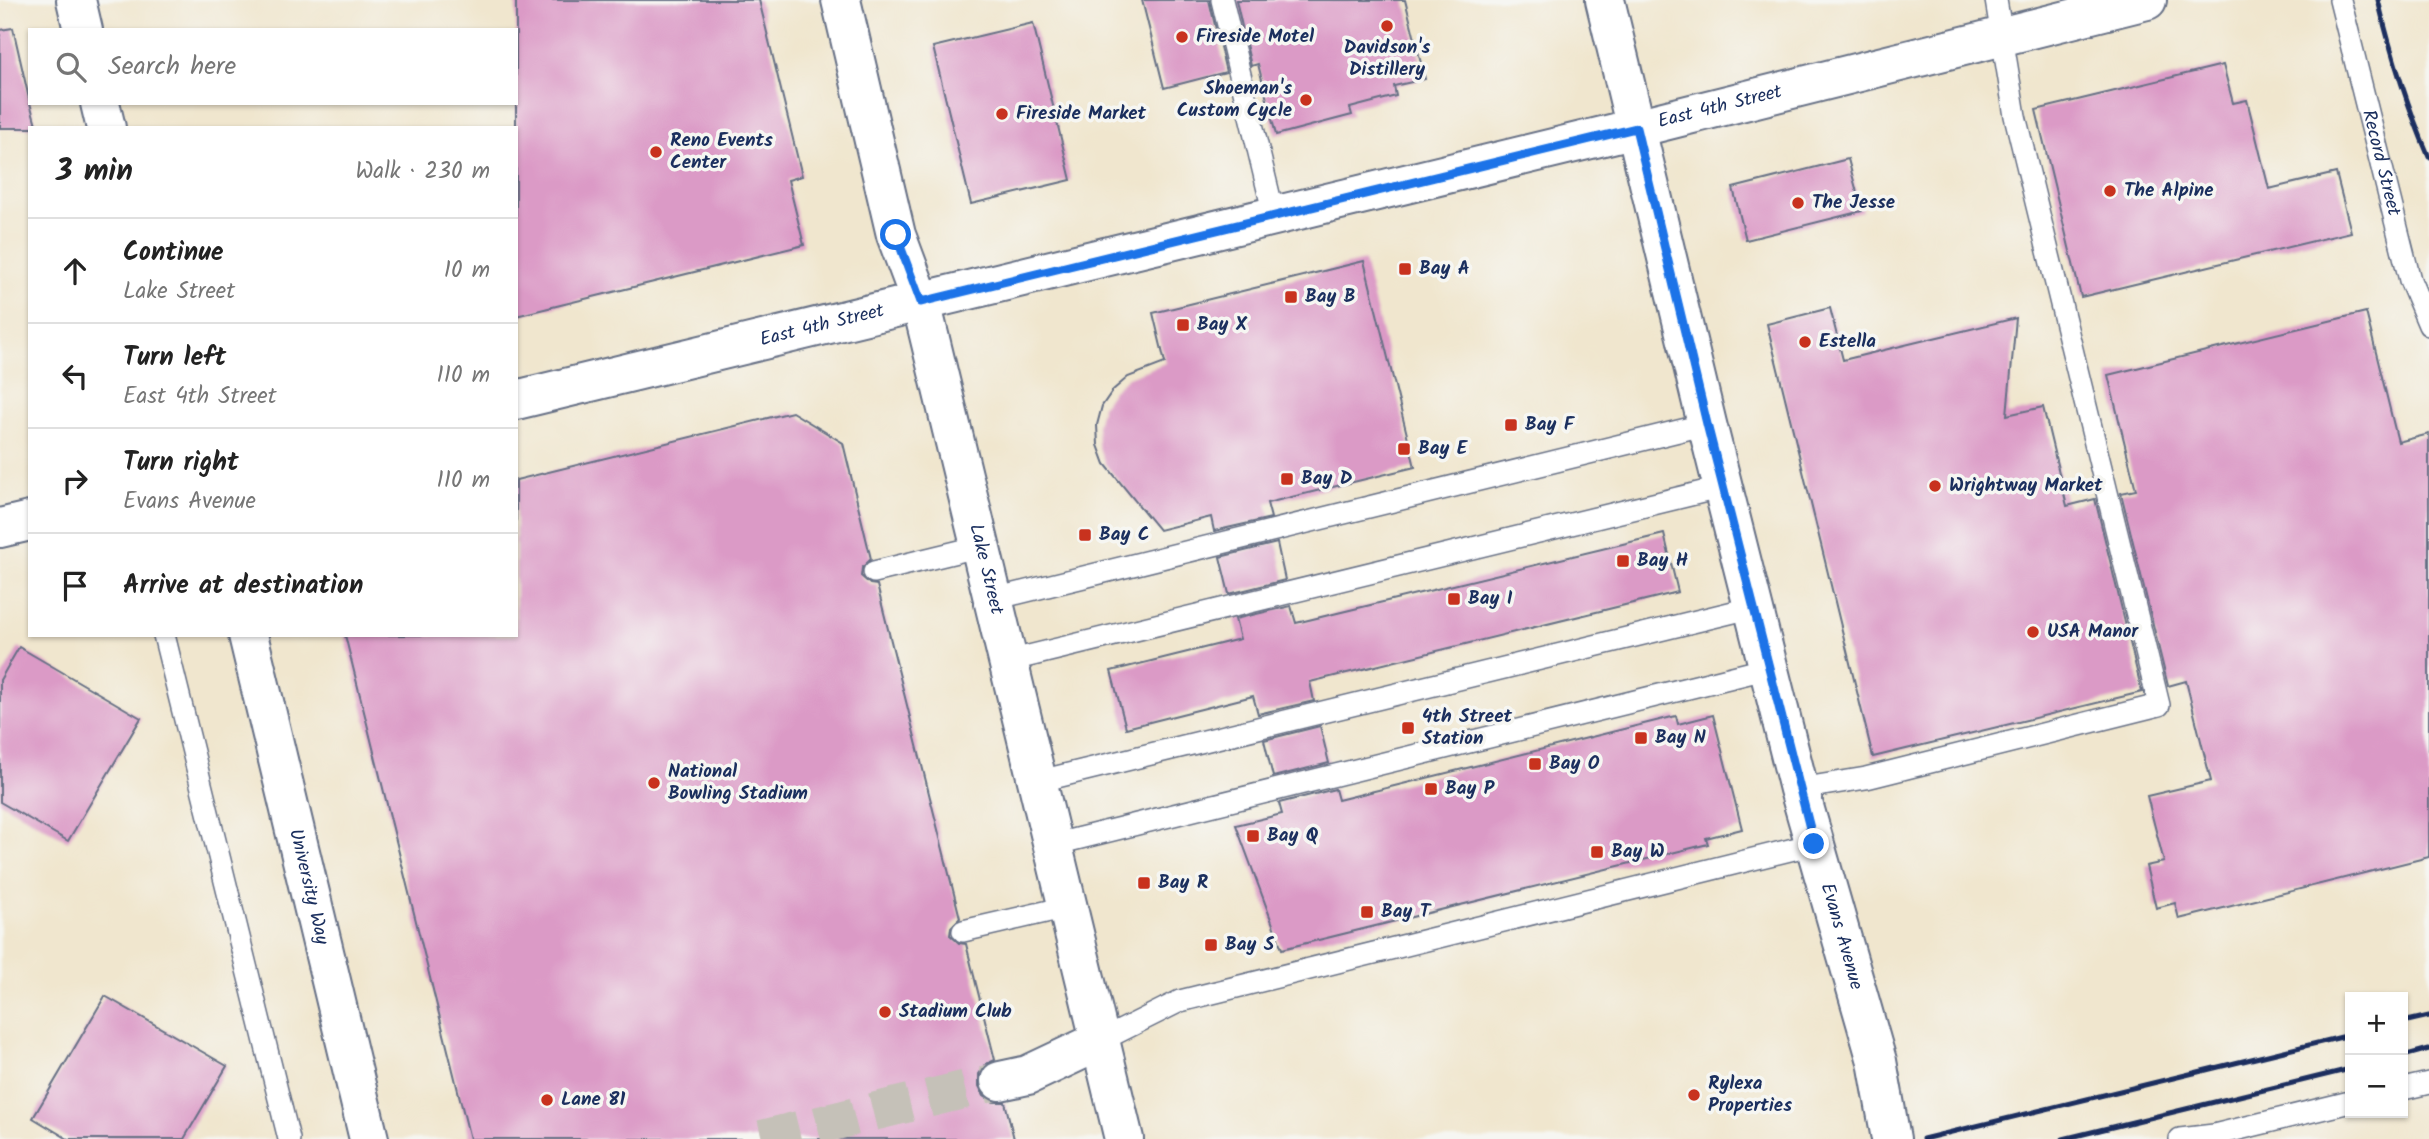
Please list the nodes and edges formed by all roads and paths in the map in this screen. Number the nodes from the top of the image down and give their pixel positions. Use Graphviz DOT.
graph roads {
  1 [pos="76,0"];
  2 [pos="841,0"];
  3 [pos="1222,0"];
  4 [pos="1605,0"];
  5 [pos="1996,0"];
  6 [pos="2147,0"];
  7 [pos="2340,0"];
  8 [pos="83,28"];
  9 [pos="2001,37"];
  10 [pos="100,105"];
  11 [pos="106,126"];
  12 [pos="1636,128"];
  13 [pos="1274,215"];
  14 [pos="921,302"];
  15 [pos="2429,325"];
  16 [pos="518,400"];
  17 [pos="1707,424"];
  18 [pos="1723,487"];
  19 [pos="28,521"];
  20 [pos="0,528"];
  21 [pos="981,546"];
  22 [pos="874,572"];
  23 [pos="993,599"];
  24 [pos="1754,607"];
  25 [pos="164,637"];
  26 [pos="248,637"];
  27 [pos="1008,661"];
  28 [pos="1769,668"];
  29 [pos="1036,782"];
  30 [pos="1800,789"];
  31 [pos="1814,844"];
  32 [pos="1052,845"];
  33 [pos="1067,907"];
  34 [pos="963,931"];
  35 [pos="1100,1041"];
  36 [pos="1000,1081"];
  37 [pos="2429,1083"];
  38 [pos="2408,1088"];
  39 [pos="2345,1103"];
  40 [pos="1890,1129"];
  41 [pos="289,1139"];
  42 [pos="369,1139"];
  43 [pos="1124,1139"];
  44 [pos="2180,1139"];
  1 -- 8 [label="main road"];
  2 -- 14 [label="main road, Lake Street"];
  3 -- 13 [label="lane"];
  4 -- 12 [label="main road, Evans Avenue"];
  5 -- 9 [label="lane"];
  6 -- 9 [label="main road, East 4th Street"];
  7 -- 15 [label="lane, Record Street"];
  9 -- 12 [label="main road, East 4th Street"];
  9 -- 30 [label="lane"];
  10 -- 11 [label="main road"];
  12 -- 13 [label="main road, East 4th Street"];
  12 -- 17 [label="main road, Evans Avenue"];
  13 -- 14 [label="main road, East 4th Street"];
  14 -- 16 [label="main road, East 4th Street"];
  14 -- 21 [label="main road, Lake Street"];
  17 -- 18 [label="main road, Evans Avenue"];
  17 -- 23 [label="lane"];
  18 -- 24 [label="main road, Evans Avenue"];
  18 -- 27 [label="lane"];
  19 -- 20 [label="main road"];
  21 -- 22 [label="lane"];
  21 -- 23 [label="main road, Lake Street"];
  23 -- 27 [label="main road, Lake Street"];
  24 -- 28 [label="main road, Evans Avenue"];
  24 -- 29 [label="lane"];
  25 -- 41 [label="lane"];
  26 -- 42 [label="main road, University Way"];
  27 -- 29 [label="main road, Lake Street"];
  28 -- 30 [label="main road, Evans Avenue"];
  28 -- 32 [label="lane"];
  29 -- 32 [label="main road, Lake Street"];
  30 -- 31 [label="main road, Evans Avenue"];
  31 -- 35 [label="lane"];
  31 -- 40 [label="main road, Evans Avenue"];
  32 -- 33 [label="main road, Lake Street"];
  33 -- 34 [label="lane"];
  33 -- 35 [label="main road, Lake Street"];
  35 -- 36 [label="main road"];
  35 -- 43 [label="main road, Lake Street"];
  37 -- 38 [label="lane"];
  39 -- 44 [label="lane"];
}
